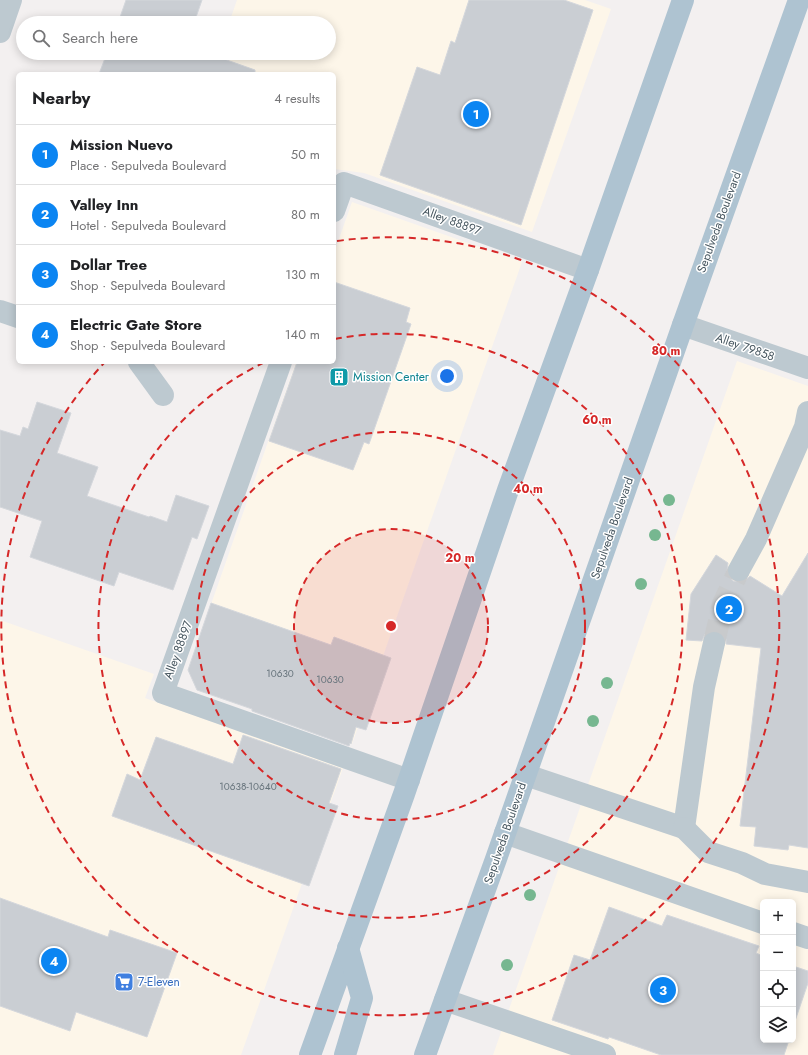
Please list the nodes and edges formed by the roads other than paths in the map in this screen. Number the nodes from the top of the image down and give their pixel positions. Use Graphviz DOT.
graph roads {
  1 [pos="11,0"];
  2 [pos="683,0"];
  3 [pos="798,0"];
  4 [pos="0,32"];
  5 [pos="336,205"];
  6 [pos="588,270"];
  7 [pos="0,311"];
  8 [pos="16,316"];
  9 [pos="683,325"];
  10 [pos="140,364"];
  11 [pos="280,364"];
  12 [pos="808,368"];
  13 [pos="163,395"];
  14 [pos="808,412"];
  15 [pos="739,570"];
  16 [pos="714,643"];
  17 [pos="526,775"];
  18 [pos="409,780"];
  19 [pos="684,828"];
  20 [pos="505,833"];
  21 [pos="808,882"];
  22 [pos="760,921"];
  23 [pos="796,934"];
  24 [pos="808,938"];
  25 [pos="348,948"];
  26 [pos="445,1000"];
  27 [pos="310,1055"];
  28 [pos="344,1055"];
  29 [pos="425,1055"];
  30 [pos="605,1055"];
  1 -- 4 [label="street"];
  2 -- 6 [label="main road"];
  3 -- 9 [label="main road, Sepulveda Boulevard"];
  5 -- 6 [label="street, Alley 88897"];
  6 -- 18 [label="main road"];
  7 -- 8 [label="street"];
  9 -- 12 [label="street, Alley 79858"];
  9 -- 17 [label="main road, Sepulveda Boulevard"];
  10 -- 13 [label="street"];
  11 -- 18 [label="street, Alley 88897"];
  14 -- 15 [label="street"];
  16 -- 19 [label="street"];
  17 -- 19 [label="street"];
  17 -- 20 [label="main road, Sepulveda Boulevard"];
  18 -- 25 [label="main road"];
  19 -- 21 [label="street"];
  20 -- 22 [label="street"];
  20 -- 26 [label="main road, Sepulveda Boulevard"];
  23 -- 24 [label="street"];
  25 -- 27 [label="main road"];
  25 -- 28 [label="main road"];
  26 -- 29 [label="main road, Sepulveda Boulevard"];
  26 -- 30 [label="street"];
}
